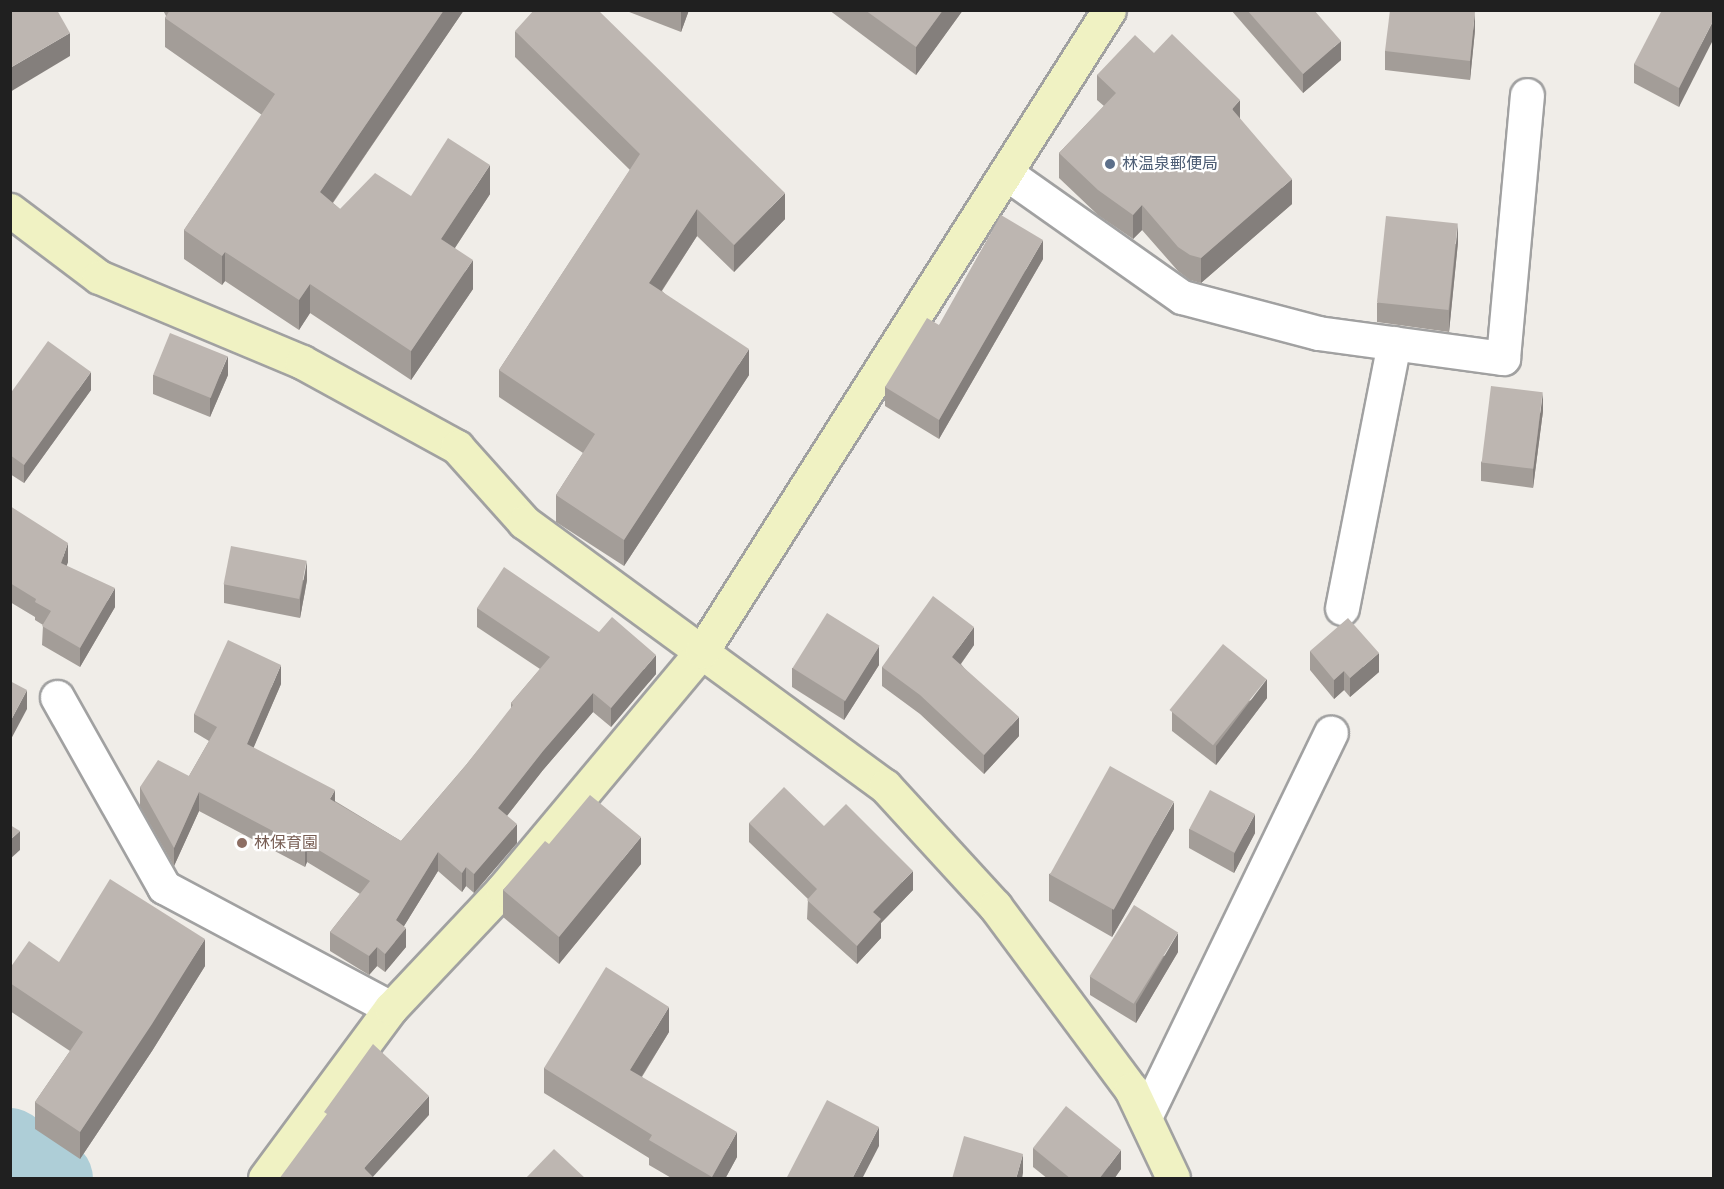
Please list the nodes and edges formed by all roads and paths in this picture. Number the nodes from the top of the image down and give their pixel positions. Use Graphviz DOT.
graph roads {
  1 [pos="1109,10"];
  2 [pos="1527,94"];
  3 [pos="1006,173"];
  4 [pos="10,210"];
  5 [pos="1394,343"];
  6 [pos="1342,608"];
  7 [pos="702,651"];
  8 [pos="57,697"];
  9 [pos="1330,733"];
  10 [pos="391,1008"];
  11 [pos="1145,1117"];
  12 [pos="265,1179"];
  13 [pos="1173,1179"];
  1 -- 3 [label="street"];
  2 -- 5 [label="street"];
  3 -- 5 [label="street"];
  3 -- 7 [label="street"];
  4 -- 7 [label="street"];
  5 -- 6 [label="street"];
  7 -- 10 [label="street"];
  7 -- 11 [label="street"];
  8 -- 10 [label="street"];
  9 -- 11 [label="street"];
  10 -- 12 [label="street"];
  11 -- 13 [label="street"];
}
